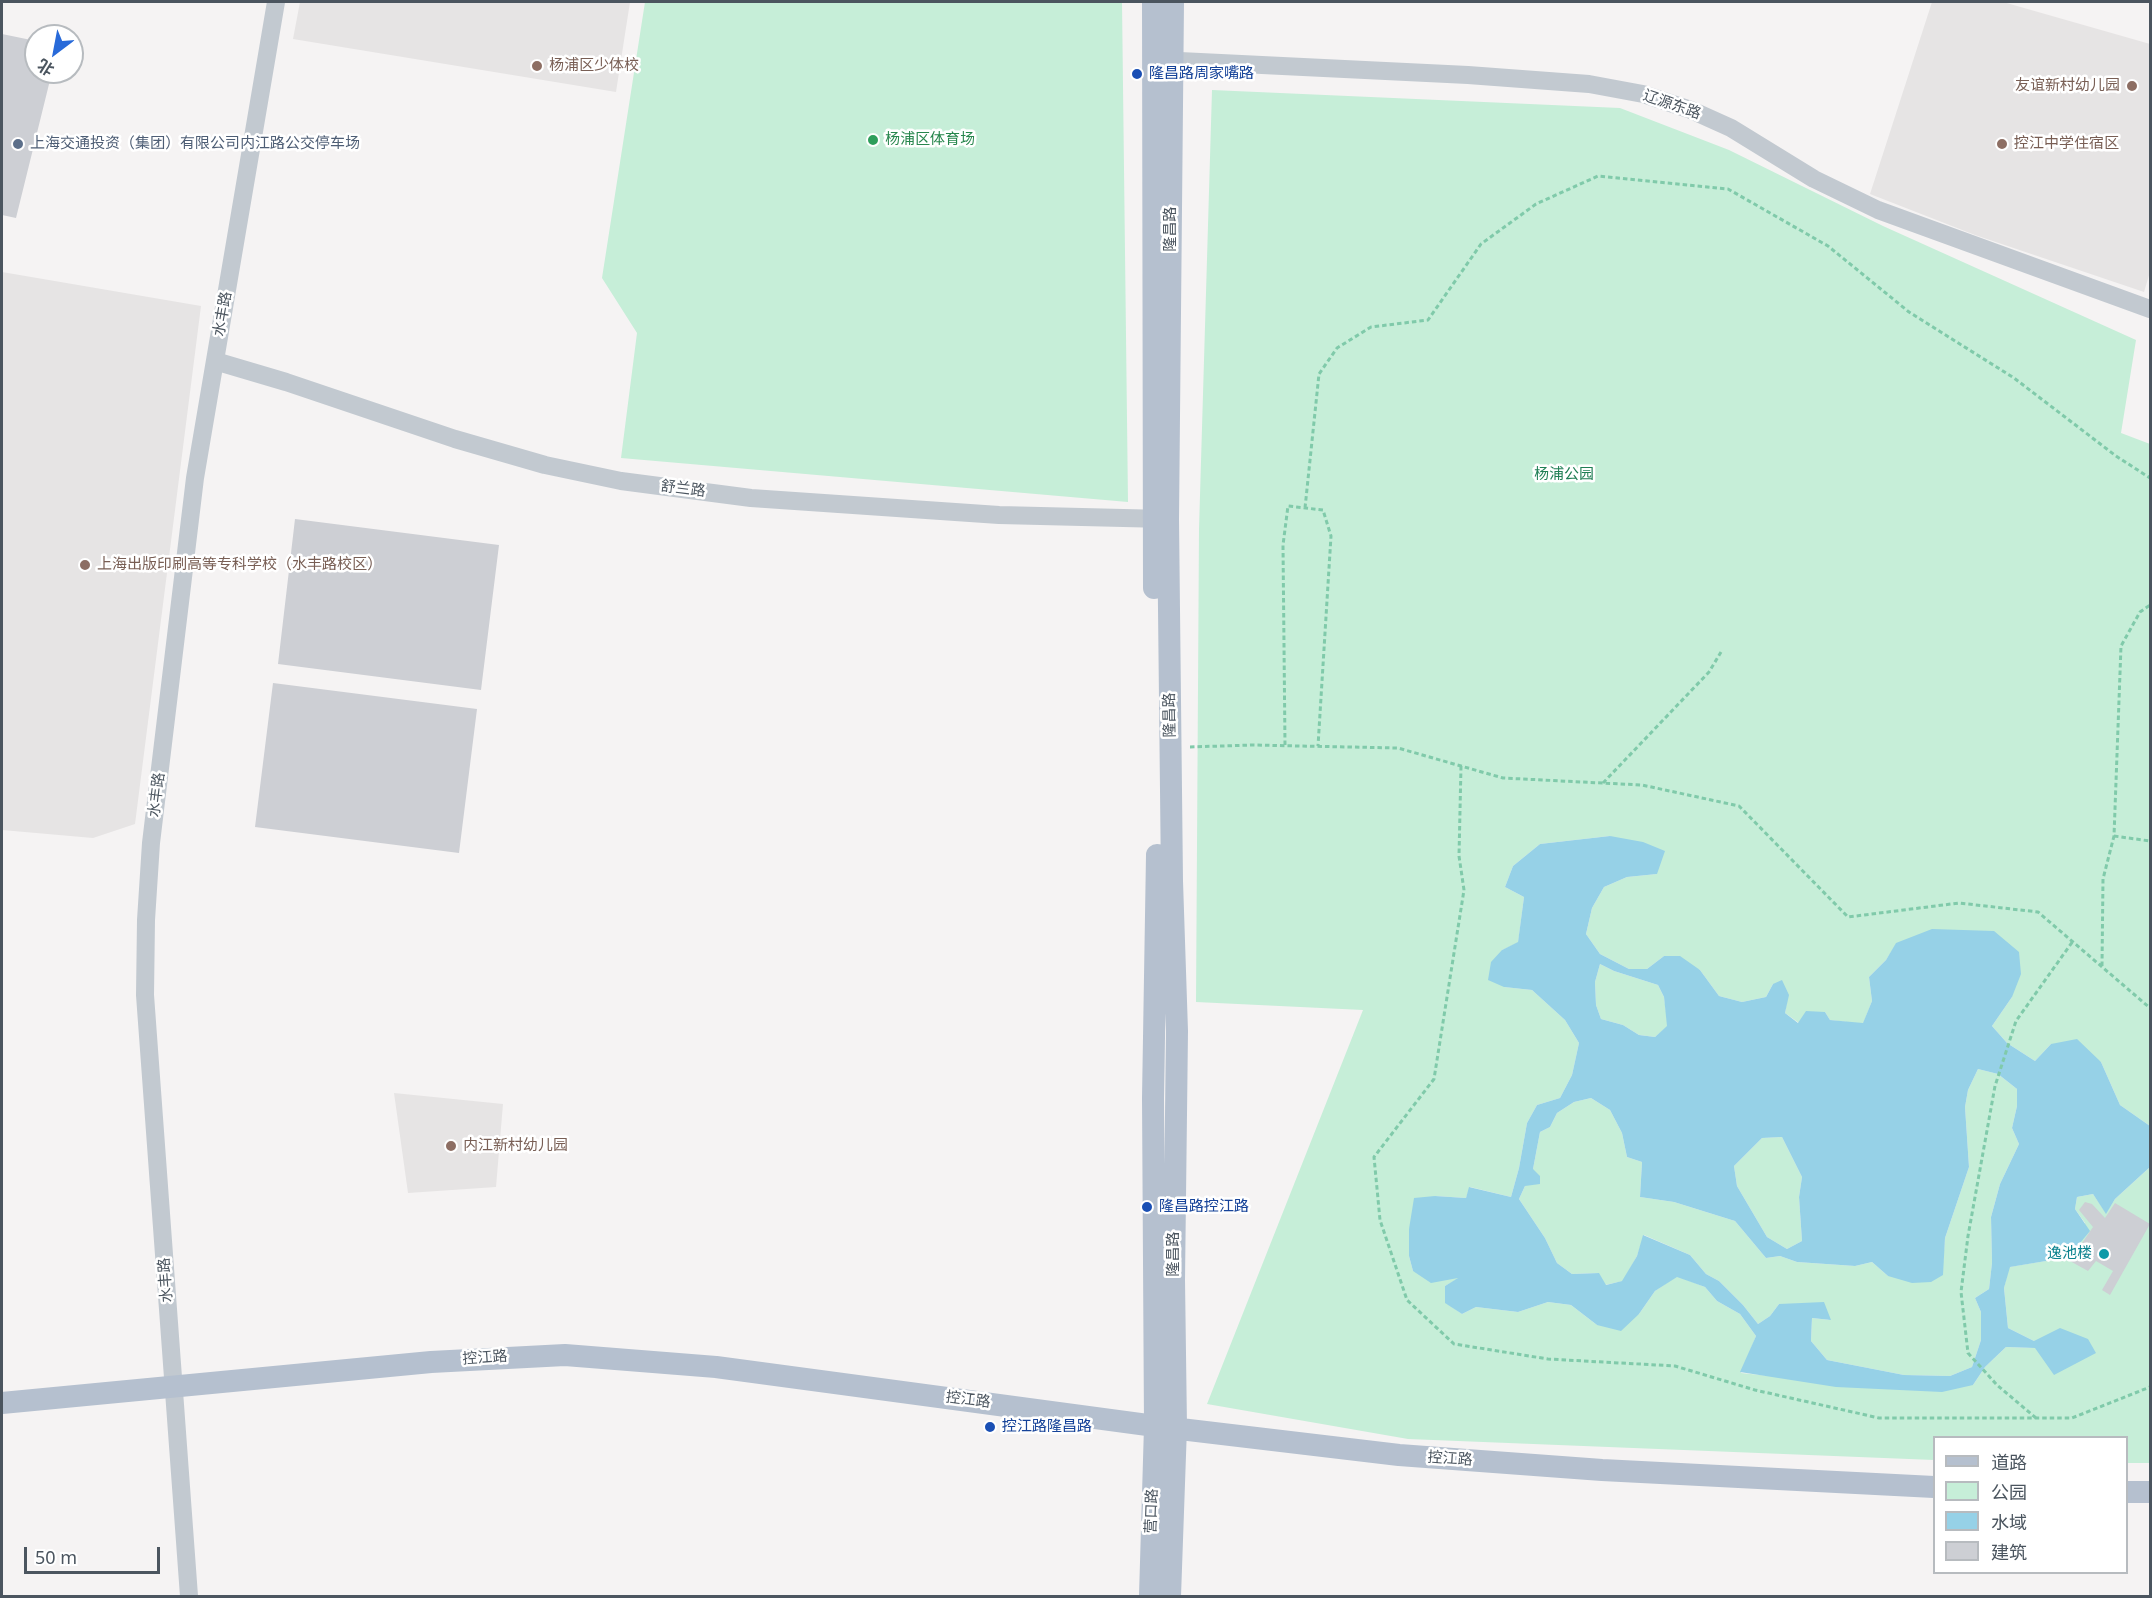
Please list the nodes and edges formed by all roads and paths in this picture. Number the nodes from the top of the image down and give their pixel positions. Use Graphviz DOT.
graph roads {
  1 [pos="276,2"];
  2 [pos="1153,2"];
  3 [pos="1173,2"];
  4 [pos="1162,60"];
  5 [pos="2151,309"];
  6 [pos="215,361"];
  7 [pos="2151,478"];
  8 [pos="1305,508"];
  9 [pos="1160,520"];
  10 [pos="2151,605"];
  11 [pos="1721,652"];
  12 [pos="1286,746"];
  13 [pos="1318,746"];
  14 [pos="1171,748"];
  15 [pos="1461,766"];
  16 [pos="1603,783"];
  17 [pos="2114,836"];
  18 [pos="2151,842"];
  19 [pos="2073,941"];
  20 [pos="2102,966"];
  21 [pos="2151,1008"];
  22 [pos="2151,1387"];
  23 [pos="174,1388"];
  24 [pos="2,1402"];
  25 [pos="2036,1418"];
  26 [pos="1166,1426"];
  27 [pos="1933,1486"];
  28 [pos="2128,1492"];
  29 [pos="2151,1492"];
  30 [pos="189,1596"];
  31 [pos="1150,1596"];
  32 [pos="1170,1596"];
  1 -- 6 [label="street, 水丰路"];
  2 -- 4 [label="main road, 隆昌路"];
  3 -- 4 [label="main road, 隆昌路"];
  4 -- 5 [label="street, 辽源东路"];
  4 -- 9 [label="main road, 隆昌路"];
  6 -- 9 [label="street, 舒兰路"];
  6 -- 23 [label="street, 水丰路"];
  7 -- 8 [label="path"];
  8 -- 12 [label="path"];
  8 -- 13 [label="path"];
  9 -- 14 [label="main road, 隆昌路"];
  9 -- 26 [label="main road, 隆昌路"];
  10 -- 17 [label="path"];
  11 -- 16 [label="path"];
  12 -- 13 [label="path"];
  12 -- 14 [label="path"];
  13 -- 15 [label="path"];
  14 -- 26 [label="main road, 隆昌路"];
  15 -- 16 [label="path"];
  15 -- 25 [label="path"];
  16 -- 19 [label="path"];
  17 -- 18 [label="path"];
  17 -- 20 [label="path"];
  19 -- 20 [label="path"];
  19 -- 25 [label="path"];
  20 -- 21 [label="path"];
  22 -- 25 [label="path"];
  23 -- 24 [label="main road, 控江路"];
  23 -- 26 [label="main road, 控江路"];
  23 -- 30 [label="street, 水丰路"];
  26 -- 27 [label="main road, 控江路"];
  26 -- 31 [label="main road, 营口路"];
  26 -- 32 [label="main road, 营口路"];
  28 -- 29 [label="main road"];
}
